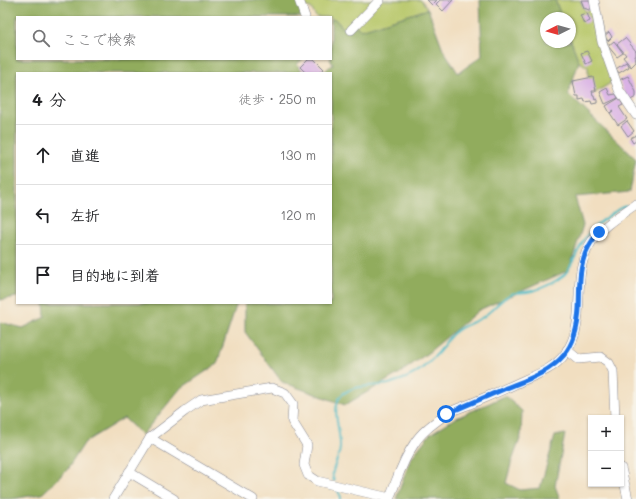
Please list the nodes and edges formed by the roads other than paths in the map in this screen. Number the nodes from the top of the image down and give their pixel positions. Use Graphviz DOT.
graph roads {
  1 [pos="299,0"];
  2 [pos="380,0"];
  3 [pos="594,0"];
  4 [pos="305,16"];
  5 [pos="600,29"];
  6 [pos="351,30"];
  7 [pos="591,34"];
  8 [pos="636,115"];
  9 [pos="636,204"];
  10 [pos="567,350"];
  11 [pos="615,415"];
  12 [pos="150,438"];
  13 [pos="130,472"];
  14 [pos="624,481"];
  15 [pos="390,498"];
  16 [pos="113,499"];
  17 [pos="174,499"];
  18 [pos="253,499"];
  19 [pos="628,499"];
  1 -- 4 [label="street"];
  2 -- 6 [label="street"];
  3 -- 5 [label="street"];
  5 -- 7 [label="street"];
  5 -- 8 [label="street"];
  9 -- 10 [label="street"];
  10 -- 11 [label="street"];
  10 -- 15 [label="street"];
  12 -- 13 [label="street"];
  12 -- 15 [label="street"];
  12 -- 18 [label="street"];
  13 -- 16 [label="street"];
  13 -- 17 [label="street"];
  14 -- 19 [label="street"];
}
